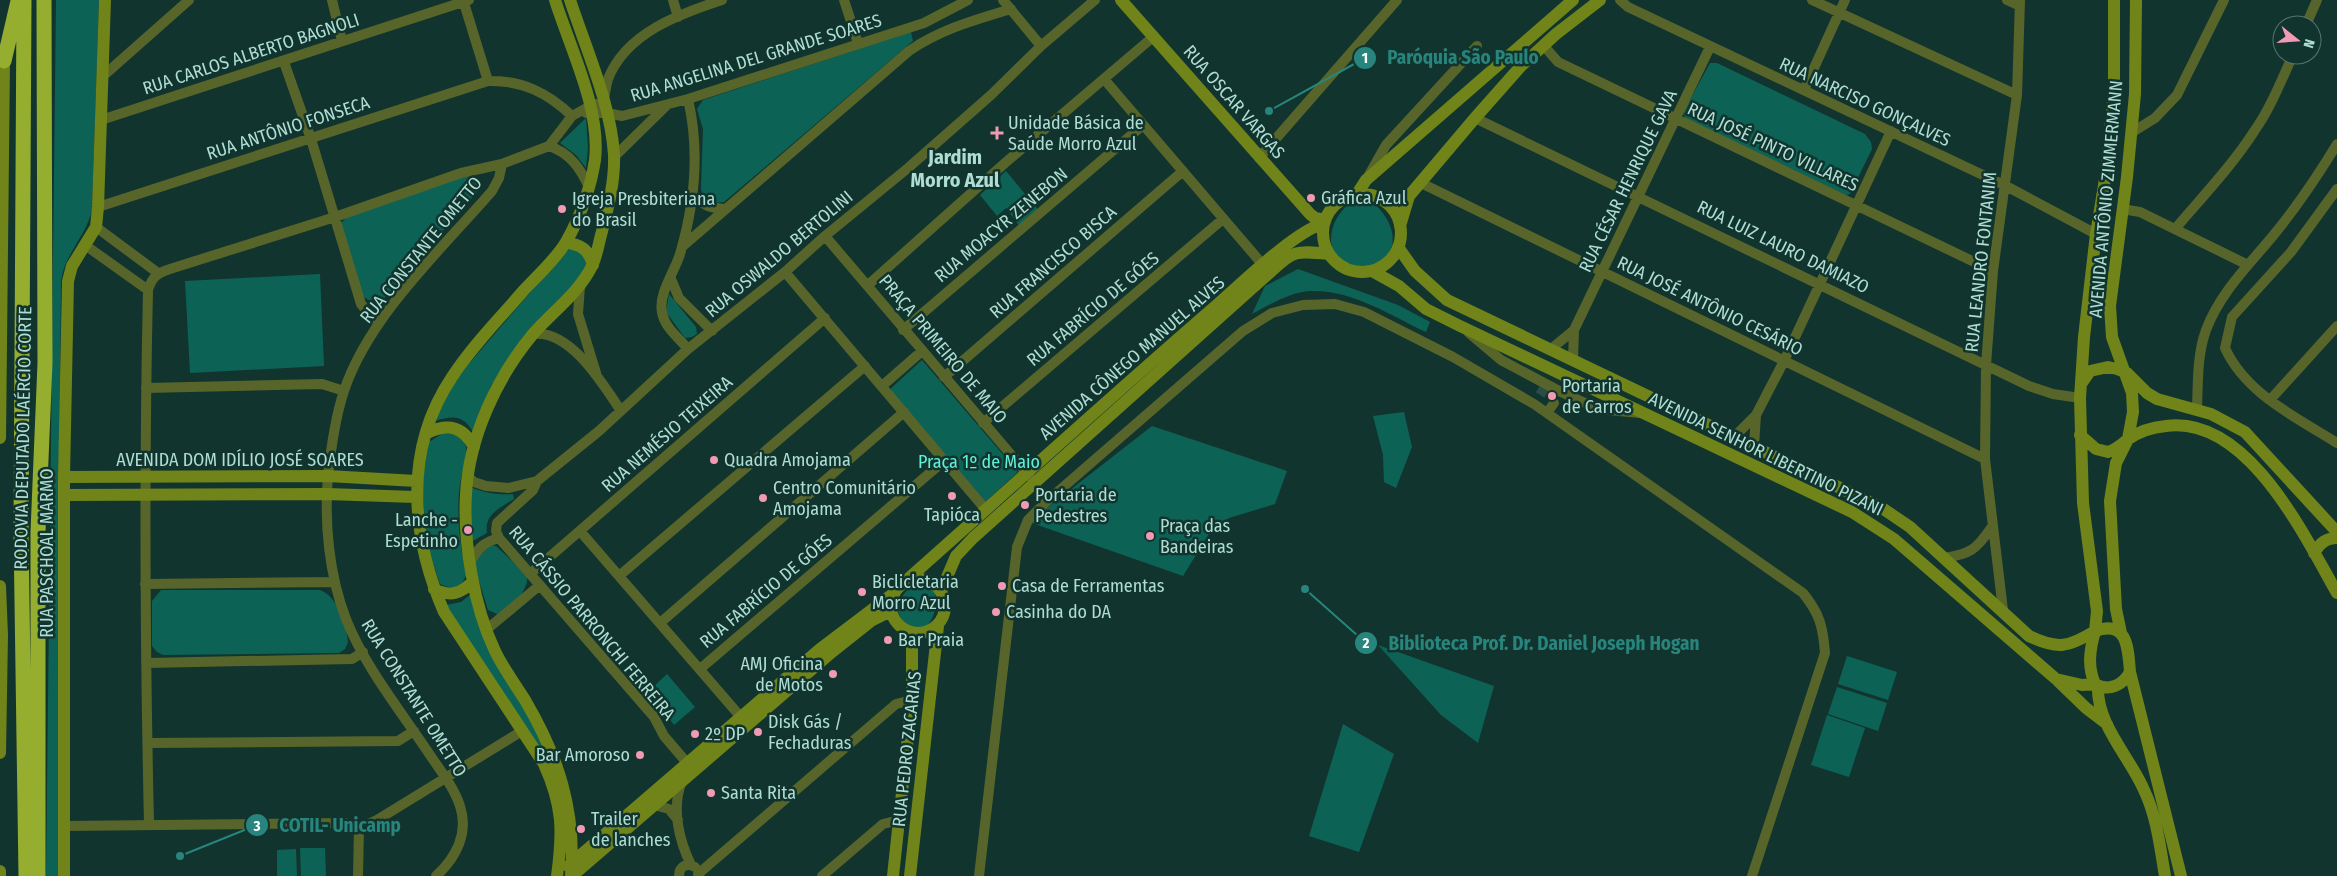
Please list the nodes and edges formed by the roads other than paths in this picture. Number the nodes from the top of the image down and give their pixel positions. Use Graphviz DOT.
graph roads {
  1 [pos="18,0"];
  2 [pos="24,0"];
  3 [pos="44,0"];
  4 [pos="105,0"];
  5 [pos="189,0"];
  6 [pos="332,0"];
  7 [pos="555,0"];
  8 [pos="570,0"];
  9 [pos="673,0"];
  10 [pos="722,0"];
  11 [pos="844,0"];
  12 [pos="968,0"];
  13 [pos="1003,0"];
  14 [pos="1095,0"];
  15 [pos="1122,0"];
  16 [pos="1398,0"];
  17 [pos="1573,0"];
  18 [pos="1600,0"];
  19 [pos="1620,0"];
  20 [pos="1812,0"];
  21 [pos="1845,0"];
  22 [pos="2007,0"];
  23 [pos="2114,0"];
  24 [pos="2136,0"];
  25 [pos="2224,0"];
  26 [pos="2317,0"];
  27 [pos="466,2"];
  28 [pos="2020,3"];
  29 [pos="1011,10"];
  30 [pos="1839,13"];
  31 [pos="2310,15"];
  32 [pos="678,17"];
  33 [pos="924,23"];
  34 [pos="931,36"];
  35 [pos="1153,37"];
  36 [pos="342,41"];
  37 [pos="858,44"];
  38 [pos="1041,46"];
  39 [pos="1477,46"];
  40 [pos="1544,46"];
  41 [pos="1710,47"];
  42 [pos="2,59"];
  43 [pos="284,62"];
  44 [pos="2289,65"];
  45 [pos="102,77"];
  46 [pos="1104,79"];
  47 [pos="488,81"];
  48 [pos="1804,90"];
  49 [pos="2018,95"];
  50 [pos="688,99"];
  51 [pos="667,105"];
  52 [pos="605,107"];
  53 [pos="584,112"];
  54 [pos="1475,118"];
  55 [pos="1675,119"];
  56 [pos="101,120"];
  57 [pos="1143,125"];
  58 [pos="1891,131"];
  59 [pos="2131,133"];
  60 [pos="312,139"];
  61 [pos="2337,144"];
  62 [pos="549,146"];
  63 [pos="614,157"];
  64 [pos="1258,158"];
  65 [pos="502,164"];
  66 [pos="1183,172"];
  67 [pos="1366,180"];
  68 [pos="1420,183"];
  69 [pos="2006,186"];
  70 [pos="589,187"];
  71 [pos="2337,190"];
  72 [pos="1357,194"];
  73 [pos="693,195"];
  74 [pos="1639,196"];
  75 [pos="1857,205"];
  76 [pos="98,207"];
  77 [pos="726,209"];
  78 [pos="2122,209"];
  79 [pos="334,217"];
  80 [pos="1224,219"];
  81 [pos="1324,222"];
  82 [pos="1400,226"];
  83 [pos="2175,228"];
  84 [pos="2096,234"];
  85 [pos="91,236"];
  86 [pos="825,236"];
  87 [pos="566,243"];
  88 [pos="683,246"];
  89 [pos="1398,247"];
  90 [pos="1328,254"];
  91 [pos="593,265"];
  92 [pos="1263,265"];
  93 [pos="2248,265"];
  94 [pos="1372,271"];
  95 [pos="1603,271"];
  96 [pos="1993,271"];
  97 [pos="785,272"];
  98 [pos="158,273"];
  99 [pos="671,279"];
  100 [pos="1820,283"];
  101 [pos="868,285"];
  102 [pos="580,286"];
  103 [pos="148,290"];
  104 [pos="826,318"];
  105 [pos="378,324"];
  106 [pos="1460,326"];
  107 [pos="2337,326"];
  108 [pos="903,330"];
  109 [pos="1574,330"];
  110 [pos="712,331"];
  111 [pos="533,334"];
  112 [pos="688,349"];
  113 [pos="1551,349"];
  114 [pos="922,351"];
  115 [pos="1573,360"];
  116 [pos="1784,361"];
  117 [pos="1986,365"];
  118 [pos="865,366"];
  119 [pos="2127,374"];
  120 [pos="597,376"];
  121 [pos="944,378"];
  122 [pos="2081,384"];
  123 [pos="882,386"];
  124 [pos="146,388"];
  125 [pos="344,391"];
  126 [pos="1541,393"];
  127 [pos="1558,397"];
  128 [pos="2080,398"];
  129 [pos="2270,400"];
  130 [pos="2197,409"];
  131 [pos="621,411"];
  132 [pos="904,412"];
  133 [pos="1,413"];
  134 [pos="1547,413"];
  135 [pos="1647,414"];
  136 [pos="1756,416"];
  137 [pos="983,423"];
  138 [pos="427,432"];
  139 [pos="2080,435"];
  140 [pos="1734,437"];
  141 [pos="0,438"];
  142 [pos="2128,439"];
  143 [pos="2337,443"];
  144 [pos="474,446"];
  145 [pos="1754,446"];
  146 [pos="1985,459"];
  147 [pos="945,460"];
  148 [pos="328,476"];
  149 [pos="468,476"];
  150 [pos="64,477"];
  151 [pos="146,477"];
  152 [pos="1031,479"];
  153 [pos="416,481"];
  154 [pos="537,481"];
  155 [pos="146,494"];
  156 [pos="327,494"];
  157 [pos="64,495"];
  158 [pos="416,497"];
  159 [pos="986,510"];
  160 [pos="1991,528"];
  161 [pos="580,531"];
  162 [pos="2337,532"];
  163 [pos="499,538"];
  164 [pos="974,538"];
  165 [pos="2337,538"];
  166 [pos="2314,553"];
  167 [pos="1944,558"];
  168 [pos="470,561"];
  169 [pos="530,574"];
  170 [pos="619,576"];
  171 [pos="2334,580"];
  172 [pos="473,581"];
  173 [pos="334,582"];
  174 [pos="145,584"];
  175 [pos="540,585"];
  176 [pos="0,586"];
  177 [pos="434,589"];
  178 [pos="897,590"];
  179 [pos="941,591"];
  180 [pos="2337,593"];
  181 [pos="2002,610"];
  182 [pos="891,612"];
  183 [pos="660,623"];
  184 [pos="938,626"];
  185 [pos="486,630"];
  186 [pos="2096,631"];
  187 [pos="912,633"];
  188 [pos="2121,633"];
  189 [pos="363,652"];
  190 [pos="146,663"];
  191 [pos="700,669"];
  192 [pos="2130,672"];
  193 [pos="2056,679"];
  194 [pos="2096,685"];
  195 [pos="912,700"];
  196 [pos="744,721"];
  197 [pos="2108,725"];
  198 [pos="414,731"];
  199 [pos="522,731"];
  200 [pos="148,743"];
  201 [pos="0,753"];
  202 [pos="688,764"];
  203 [pos="446,778"];
  204 [pos="683,780"];
  205 [pos="654,805"];
  206 [pos="678,820"];
  207 [pos="899,820"];
  208 [pos="149,824"];
  209 [pos="64,826"];
  210 [pos="360,828"];
  211 [pos="572,863"];
  212 [pos="693,870"];
  213 [pos="0,871"];
  214 [pos="0,876"];
  215 [pos="26,876"];
  216 [pos="38,876"];
  217 [pos="64,876"];
  218 [pos="358,876"];
  219 [pos="436,876"];
  220 [pos="557,876"];
  221 [pos="571,876"];
  222 [pos="679,876"];
  223 [pos="822,876"];
  224 [pos="893,876"];
  225 [pos="910,876"];
  226 [pos="979,876"];
  227 [pos="1752,876"];
  228 [pos="2165,876"];
  229 [pos="2181,876"];
  1 -- 42 [label="highway"];
  2 -- 215 [label="highway, RODOVIA DEPUTADO LAÉRCIO CORTE"];
  3 -- 216 [label="highway, RODOVIA DEPUTADO LAÉRCIO CORTE"];
  4 -- 45 [label="street"];
  5 -- 45 [label="street"];
  6 -- 36 [label="street"];
  7 -- 53 [label="street"];
  8 -- 52 [label="street"];
  9 -- 32 [label="street"];
  10 -- 32 [label="street"];
  11 -- 37 [label="street"];
  12 -- 33 [label="street, RUA ANGELINA DEL GRANDE SOARES"];
  13 -- 29 [label="street"];
  14 -- 38 [label="street, RUA OSWALDO BERTOLINI"];
  15 -- 35 [label="street, RUA OSCAR VARGAS"];
  16 -- 64 [label="street"];
  17 -- 67 [label="street"];
  18 -- 40 [label="street"];
  19 -- 41 [label="street, RUA NARCISO GONÇALVES"];
  20 -- 30 [label="street"];
  21 -- 30 [label="street"];
  22 -- 28 [label="street"];
  23 -- 84 [label="street, AVENIDA ANTÔNIO ZIMMERMANN"];
  24 -- 59 [label="street, AVENIDA ANTÔNIO ZIMMERMANN"];
  25 -- 59 [label="street"];
  26 -- 31 [label="street"];
  27 -- 36 [label="street, RUA CARLOS ALBERTO BAGNOLI"];
  27 -- 47 [label="street"];
  28 -- 49 [label="street, RUA LEANDRO FONTANIM"];
  29 -- 34 [label="street"];
  29 -- 38 [label="street"];
  30 -- 48 [label="street"];
  30 -- 49 [label="street"];
  32 -- 52 [label="street"];
  33 -- 34 [label="street"];
  33 -- 37 [label="street, RUA ANGELINA DEL GRANDE SOARES"];
  34 -- 77 [label="street"];
  35 -- 46 [label="street"];
  35 -- 64 [label="street, RUA OSCAR VARGAS"];
  36 -- 43 [label="street, RUA CARLOS ALBERTO BAGNOLI"];
  37 -- 50 [label="street, RUA ANGELINA DEL GRANDE SOARES"];
  38 -- 86 [label="street, RUA OSWALDO BERTOLINI"];
  39 -- 67 [label="street"];
  40 -- 54 [label="street"];
  40 -- 55 [label="street, RUA JOSÉ PINTO VILLARES"];
  41 -- 48 [label="street, RUA NARCISO GONÇALVES"];
  41 -- 55 [label="street, RUA CÉSAR HENRIQUE GAVA"];
  42 -- 133 [label="street"];
  43 -- 56 [label="street, RUA CARLOS ALBERTO BAGNOLI"];
  43 -- 60 [label="street"];
  44 -- 83 [label="street"];
  45 -- 56 [label="street"];
  46 -- 57 [label="street"];
  46 -- 101 [label="street"];
  47 -- 53 [label="street, RUA ANTÔNIO FONSECA"];
  47 -- 60 [label="street, RUA ANTÔNIO FONSECA"];
  48 -- 58 [label="street, RUA NARCISO GONÇALVES"];
  49 -- 69 [label="street, RUA LEANDRO FONTANIM"];
  50 -- 51 [label="street, RUA ANGELINA DEL GRANDE SOARES"];
  50 -- 73 [label="street"];
  51 -- 52 [label="street, RUA ANGELINA DEL GRANDE SOARES"];
  51 -- 63 [label="street"];
  52 -- 53 [label="street, RUA ANGELINA DEL GRANDE SOARES"];
  52 -- 63 [label="street"];
  53 -- 62 [label="street"];
  53 -- 70 [label="street"];
  54 -- 68 [label="street"];
  54 -- 74 [label="street, RUA LUIZ LAURO DAMIAZO"];
  55 -- 74 [label="street, RUA CÉSAR HENRIQUE GAVA"];
  55 -- 75 [label="street, RUA JOSÉ PINTO VILLARES"];
  56 -- 76 [label="street"];
  57 -- 66 [label="street"];
  57 -- 108 [label="street, RUA MOACYR ZENEBON"];
  58 -- 69 [label="street, RUA NARCISO GONÇALVES"];
  58 -- 75 [label="street"];
  59 -- 78 [label="street, AVENIDA ANTÔNIO ZIMMERMANN"];
  60 -- 76 [label="street, RUA ANTÔNIO FONSECA"];
  60 -- 79 [label="street"];
  61 -- 93 [label="street"];
  62 -- 65 [label="street"];
  62 -- 70 [label="street"];
  63 -- 91 [label="street"];
  64 -- 81 [label="street, RUA OSCAR VARGAS"];
  65 -- 79 [label="street"];
  65 -- 105 [label="street, RUA CONSTANTE OMETTO"];
  66 -- 80 [label="street"];
  66 -- 121 [label="street, RUA FRANCISCO BISCA"];
  67 -- 72 [label="street"];
  68 -- 82 [label="street"];
  68 -- 95 [label="street, RUA JOSÉ ANTÔNIO CESÁRIO"];
  69 -- 84 [label="street, RUA NARCISO GONÇALVES"];
  69 -- 96 [label="street, RUA LEANDRO FONTANIM"];
  70 -- 87 [label="street"];
  71 -- 129 [label="street"];
  72 -- 81 [label="street"];
  72 -- 82 [label="street"];
  73 -- 77 [label="street"];
  73 -- 88 [label="street"];
  74 -- 95 [label="street, RUA CÉSAR HENRIQUE GAVA"];
  74 -- 100 [label="street, RUA LUIZ LAURO DAMIAZO"];
  75 -- 96 [label="street, RUA JOSÉ PINTO VILLARES"];
  75 -- 100 [label="street"];
  76 -- 85 [label="street"];
  77 -- 88 [label="street"];
  78 -- 83 [label="street"];
  78 -- 119 [label="street, AVENIDA ANTÔNIO ZIMMERMANN"];
  79 -- 98 [label="street"];
  79 -- 105 [label="street"];
  80 -- 92 [label="street"];
  80 -- 137 [label="street, RUA FABRÍCIO DE GÓES"];
  81 -- 90 [label="street"];
  81 -- 92 [label="street, AVENIDA CÔNEGO MANUEL ALVES"];
  82 -- 89 [label="street"];
  83 -- 93 [label="street"];
  84 -- 122 [label="street, AVENIDA ANTÔNIO ZIMMERMANN"];
  85 -- 98 [label="street"];
  85 -- 103 [label="street"];
  85 -- 150 [label="street, RUA PASCHOAL MARMO"];
  86 -- 97 [label="street, RUA OSWALDO BERTOLINI"];
  86 -- 101 [label="street, PRAÇA PRIMEIRO DE MAIO"];
  87 -- 91 [label="street"];
  87 -- 138 [label="street"];
  88 -- 99 [label="street"];
  89 -- 94 [label="street"];
  89 -- 113 [label="street, AVENIDA SENHOR LIBERTINO PIZANI"];
  90 -- 94 [label="street"];
  90 -- 152 [label="street, AVENIDA CÔNEGO MANUEL ALVES"];
  91 -- 102 [label="street"];
  92 -- 152 [label="street, AVENIDA CÔNEGO MANUEL ALVES"];
  93 -- 130 [label="street"];
  94 -- 106 [label="street, AVENIDA SENHOR LIBERTINO PIZANI"];
  95 -- 109 [label="street, RUA CÉSAR HENRIQUE GAVA"];
  95 -- 116 [label="street, RUA JOSÉ ANTÔNIO CESÁRIO"];
  96 -- 117 [label="street, RUA LEANDRO FONTANIM"];
  97 -- 104 [label="street"];
  97 -- 110 [label="street, RUA OSWALDO BERTOLINI"];
  98 -- 103 [label="street"];
  99 -- 110 [label="street"];
  99 -- 112 [label="street"];
  100 -- 116 [label="street"];
  100 -- 117 [label="street, RUA LUIZ LAURO DAMIAZO"];
  101 -- 108 [label="street, PRAÇA PRIMEIRO DE MAIO"];
  102 -- 111 [label="street"];
  102 -- 120 [label="street"];
  103 -- 124 [label="street"];
  104 -- 118 [label="street"];
  104 -- 161 [label="street, RUA NEMÉSIO TEIXEIRA"];
  105 -- 125 [label="street, RUA CONSTANTE OMETTO"];
  106 -- 126 [label="street"];
  106 -- 135 [label="street, AVENIDA SENHOR LIBERTINO PIZANI"];
  107 -- 129 [label="street"];
  108 -- 114 [label="street, PRAÇA PRIMEIRO DE MAIO"];
  109 -- 113 [label="street, RUA CÉSAR HENRIQUE GAVA"];
  109 -- 115 [label="street, RUA CÉSAR HENRIQUE GAVA"];
  110 -- 112 [label="street, RUA OSWALDO BERTOLINI"];
  111 -- 120 [label="street"];
  111 -- 144 [label="street"];
  112 -- 131 [label="street, RUA OSWALDO BERTOLINI"];
  113 -- 115 [label="street, AVENIDA SENHOR LIBERTINO PIZANI"];
  114 -- 121 [label="street, PRAÇA PRIMEIRO DE MAIO"];
  114 -- 123 [label="street"];
  115 -- 140 [label="street, AVENIDA SENHOR LIBERTINO PIZANI"];
  116 -- 136 [label="street"];
  116 -- 146 [label="street, RUA JOSÉ ANTÔNIO CESÁRIO"];
  117 -- 128 [label="street, RUA LUIZ LAURO DAMIAZO"];
  117 -- 146 [label="street, RUA LEANDRO FONTANIM"];
  118 -- 123 [label="street"];
  118 -- 170 [label="street"];
  119 -- 122 [label="street"];
  119 -- 130 [label="street"];
  119 -- 142 [label="street, AVENIDA ANTÔNIO ZIMMERMANN"];
  120 -- 131 [label="street"];
  121 -- 137 [label="street, PRAÇA PRIMEIRO DE MAIO"];
  122 -- 128 [label="street, AVENIDA ANTÔNIO ZIMMERMANN"];
  123 -- 132 [label="street"];
  124 -- 125 [label="street"];
  124 -- 151 [label="street"];
  125 -- 148 [label="street, RUA CONSTANTE OMETTO"];
  126 -- 127 [label="street"];
  126 -- 134 [label="street"];
  126 -- 226 [label="street"];
  127 -- 134 [label="street"];
  127 -- 135 [label="street"];
  128 -- 139 [label="street, AVENIDA ANTÔNIO ZIMMERMANN"];
  129 -- 143 [label="street"];
  130 -- 162 [label="street"];
  131 -- 154 [label="street, RUA OSWALDO BERTOLINI"];
  132 -- 147 [label="street"];
  132 -- 183 [label="street"];
  133 -- 141 [label="street"];
  134 -- 227 [label="street"];
  135 -- 193 [label="street, AVENIDA SENHOR LIBERTINO PIZANI"];
  136 -- 140 [label="street"];
  136 -- 145 [label="street"];
  137 -- 152 [label="street, PRAÇA PRIMEIRO DE MAIO"];
  138 -- 144 [label="street"];
  138 -- 153 [label="street"];
  139 -- 142 [label="street"];
  139 -- 186 [label="street, AVENIDA ANTÔNIO ZIMMERMANN"];
  140 -- 145 [label="street, AVENIDA SENHOR LIBERTINO PIZANI"];
  142 -- 166 [label="street"];
  142 -- 188 [label="street, AVENIDA ANTÔNIO ZIMMERMANN"];
  144 -- 149 [label="street"];
  145 -- 167 [label="street, AVENIDA SENHOR LIBERTINO PIZANI"];
  146 -- 160 [label="street, RUA LEANDRO FONTANIM"];
  147 -- 159 [label="street"];
  147 -- 191 [label="street, RUA FABRÍCIO DE GÓES"];
  148 -- 151 [label="street, AVENIDA DOM IDÍLIO JOSÉ SOARES"];
  148 -- 153 [label="street, AVENIDA DOM IDÍLIO JOSÉ SOARES"];
  148 -- 156 [label="street, RUA CONSTANTE OMETTO"];
  149 -- 154 [label="street, RUA OSWALDO BERTOLINI"];
  149 -- 168 [label="street"];
  150 -- 151 [label="street, AVENIDA DOM IDÍLIO JOSÉ SOARES"];
  150 -- 157 [label="street, RUA PASCHOAL MARMO"];
  151 -- 155 [label="street"];
  152 -- 159 [label="street, AVENIDA CÔNEGO MANUEL ALVES"];
  152 -- 164 [label="street, AVENIDA CÔNEGO MANUEL ALVES"];
  153 -- 158 [label="street"];
  154 -- 163 [label="street, RUA CÁSSIO PARRONCHI FERREIRA"];
  155 -- 156 [label="street, AVENIDA DOM IDÍLIO JOSÉ SOARES"];
  155 -- 157 [label="street, AVENIDA DOM IDÍLIO JOSÉ SOARES"];
  155 -- 174 [label="street"];
  156 -- 158 [label="street, AVENIDA DOM IDÍLIO JOSÉ SOARES"];
  156 -- 173 [label="street, RUA CONSTANTE OMETTO"];
  157 -- 209 [label="street, RUA PASCHOAL MARMO"];
  158 -- 177 [label="street"];
  159 -- 164 [label="street"];
  159 -- 178 [label="street, AVENIDA CÔNEGO MANUEL ALVES"];
  160 -- 167 [label="street"];
  160 -- 181 [label="street, RUA LEANDRO FONTANIM"];
  161 -- 169 [label="street, RUA NEMÉSIO TEIXEIRA"];
  161 -- 170 [label="street"];
  163 -- 168 [label="street"];
  163 -- 169 [label="street, RUA CÁSSIO PARRONCHI FERREIRA"];
  164 -- 179 [label="street, AVENIDA CÔNEGO MANUEL ALVES"];
  165 -- 166 [label="street"];
  166 -- 171 [label="street"];
  167 -- 181 [label="street, AVENIDA SENHOR LIBERTINO PIZANI"];
  168 -- 172 [label="street"];
  169 -- 175 [label="street, RUA CÁSSIO PARRONCHI FERREIRA"];
  170 -- 183 [label="street"];
  171 -- 180 [label="street"];
  172 -- 177 [label="street"];
  172 -- 185 [label="street"];
  173 -- 174 [label="street"];
  173 -- 189 [label="street, RUA CONSTANTE OMETTO"];
  174 -- 190 [label="street"];
  175 -- 185 [label="street"];
  175 -- 202 [label="street, RUA CÁSSIO PARRONCHI FERREIRA"];
  176 -- 201 [label="street"];
  177 -- 199 [label="street"];
  178 -- 179 [label="street"];
  178 -- 182 [label="street"];
  178 -- 196 [label="street, AVENIDA CÔNEGO MANUEL ALVES"];
  179 -- 184 [label="street"];
  181 -- 186 [label="street, AVENIDA SENHOR LIBERTINO PIZANI"];
  182 -- 187 [label="street"];
  182 -- 196 [label="street, AVENIDA CÔNEGO MANUEL ALVES"];
  183 -- 191 [label="street"];
  184 -- 187 [label="street"];
  184 -- 225 [label="street, RUA PEDRO ZACARIAS"];
  185 -- 211 [label="street"];
  186 -- 188 [label="street"];
  186 -- 194 [label="street"];
  187 -- 195 [label="street, RUA PEDRO ZACARIAS"];
  188 -- 192 [label="street"];
  189 -- 190 [label="street"];
  189 -- 198 [label="street, RUA CONSTANTE OMETTO"];
  190 -- 200 [label="street"];
  191 -- 196 [label="street"];
  192 -- 194 [label="street"];
  192 -- 229 [label="street"];
  193 -- 194 [label="street, AVENIDA SENHOR LIBERTINO PIZANI"];
  193 -- 197 [label="street"];
  194 -- 197 [label="street"];
  195 -- 207 [label="street, RUA PEDRO ZACARIAS"];
  195 -- 212 [label="street"];
  196 -- 202 [label="street, AVENIDA CÔNEGO MANUEL ALVES"];
  196 -- 204 [label="street, AVENIDA CÔNEGO MANUEL ALVES"];
  197 -- 228 [label="street"];
  198 -- 200 [label="street"];
  198 -- 203 [label="street, RUA CONSTANTE OMETTO"];
  199 -- 203 [label="street"];
  199 -- 220 [label="street"];
  200 -- 208 [label="street"];
  202 -- 211 [label="street, AVENIDA CÔNEGO MANUEL ALVES"];
  203 -- 210 [label="street"];
  203 -- 219 [label="street, RUA CONSTANTE OMETTO"];
  204 -- 205 [label="street, AVENIDA CÔNEGO MANUEL ALVES"];
  204 -- 206 [label="street"];
  205 -- 206 [label="street"];
  205 -- 221 [label="street, AVENIDA CÔNEGO MANUEL ALVES"];
  206 -- 212 [label="street"];
  207 -- 223 [label="street"];
  207 -- 224 [label="street, RUA PEDRO ZACARIAS"];
  208 -- 209 [label="street"];
  208 -- 210 [label="street"];
  209 -- 217 [label="street, RUA PASCHOAL MARMO"];
  210 -- 218 [label="street"];
  211 -- 220 [label="street, AVENIDA CÔNEGO MANUEL ALVES"];
  211 -- 221 [label="street"];
  212 -- 222 [label="street"];
  213 -- 214 [label="street"];
}
